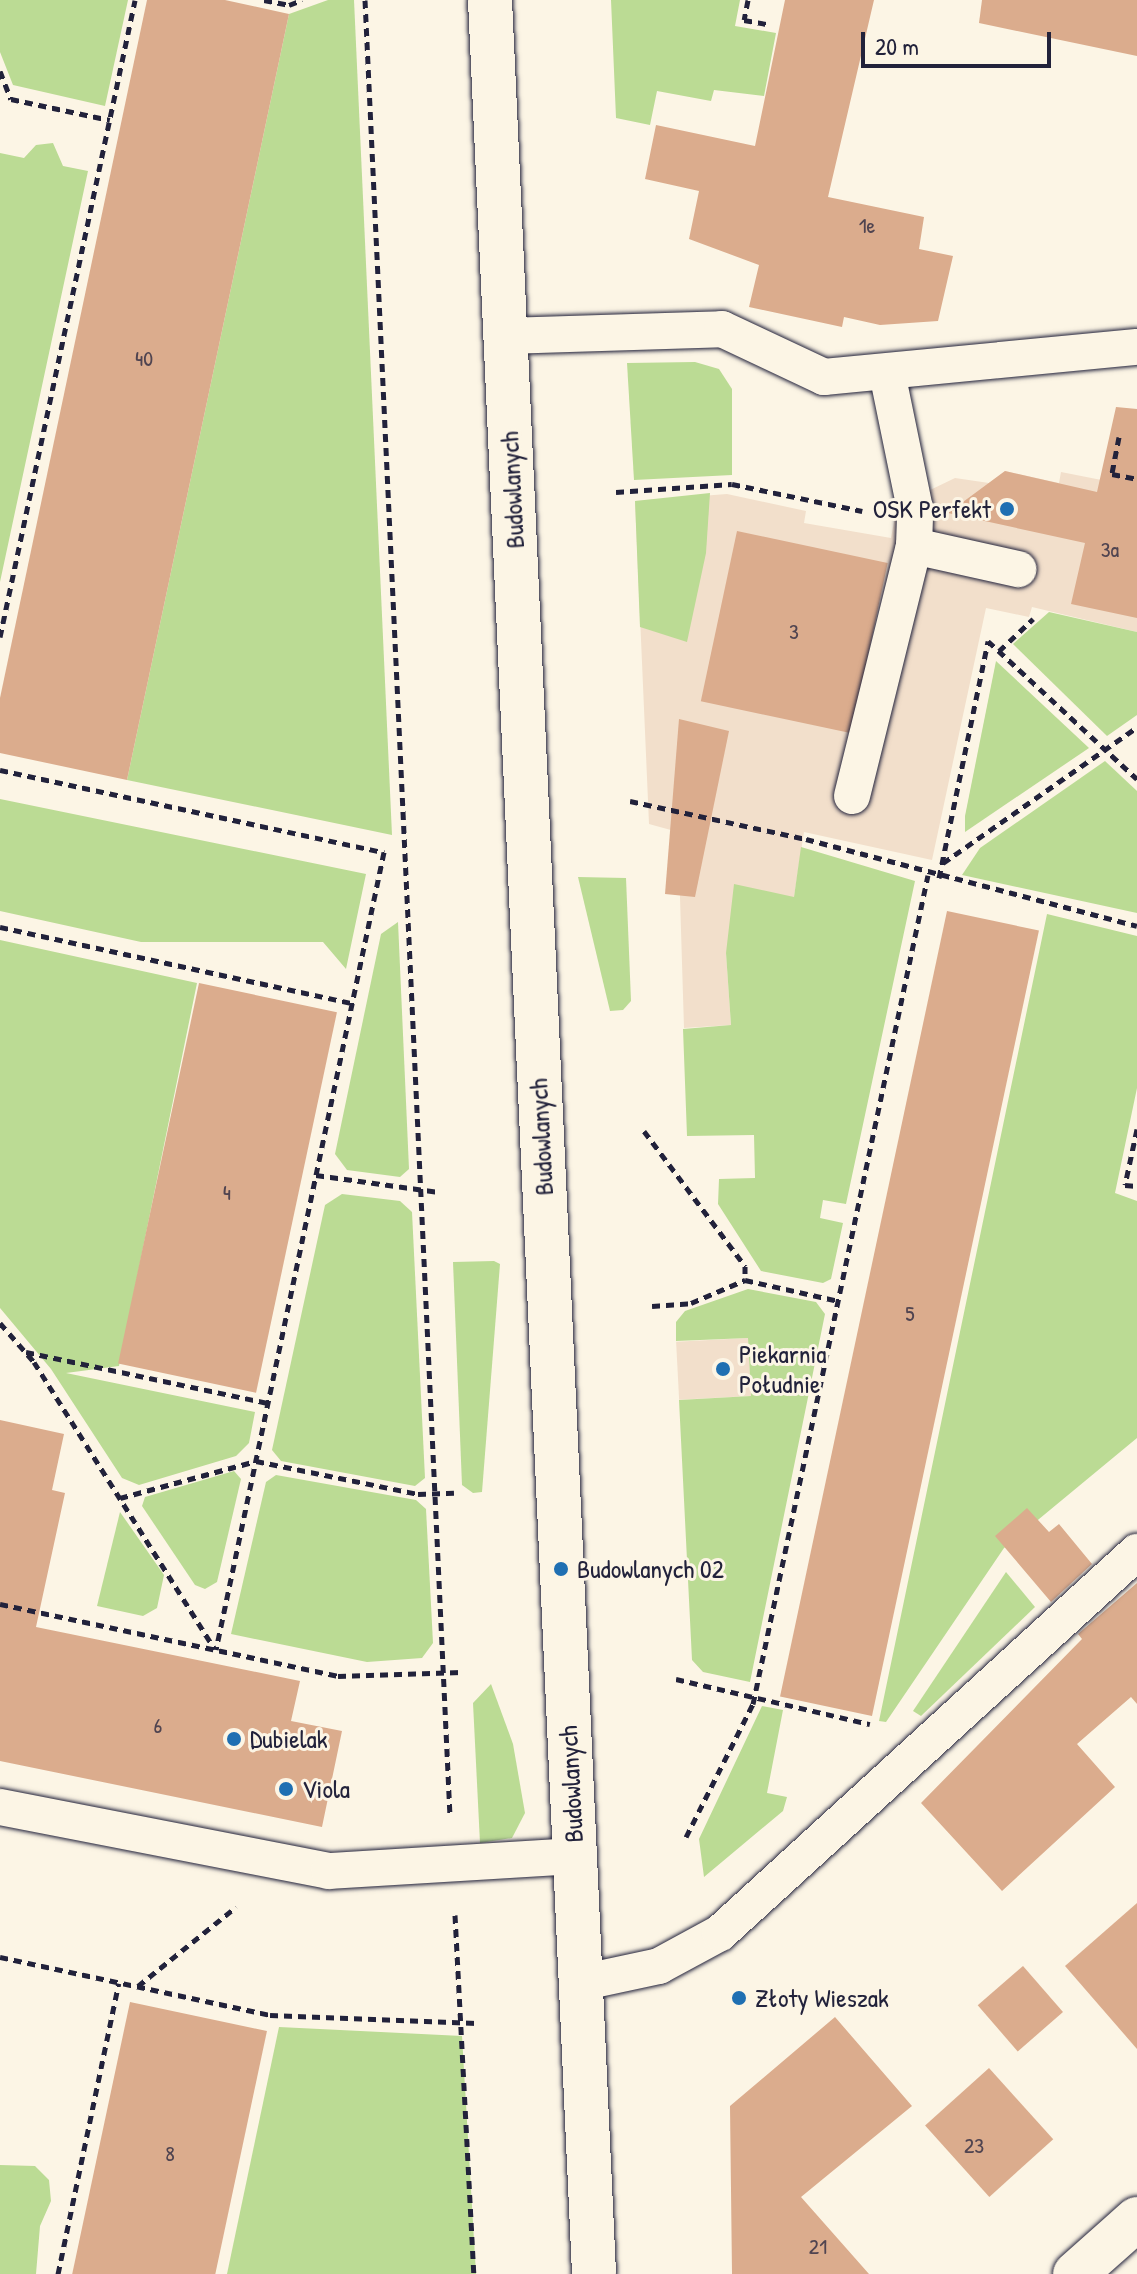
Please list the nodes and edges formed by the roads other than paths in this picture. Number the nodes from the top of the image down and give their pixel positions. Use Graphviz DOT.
graph roads {
  1 [pos="490,0"];
  2 [pos="505,336"];
  3 [pos="1137,347"];
  4 [pos="887,372"];
  5 [pos="914,546"];
  6 [pos="1018,569"];
  7 [pos="852,796"];
  8 [pos="1137,1552"];
  9 [pos="0,1807"];
  10 [pos="574,1856"];
  11 [pos="580,1983"];
  12 [pos="1137,2219"];
  13 [pos="594,2274"];
  14 [pos="1075,2274"];
  1 -- 2 [label="street, Budowlanych"];
  2 -- 4 [label="lane"];
  2 -- 10 [label="street, Budowlanych"];
  3 -- 4 [label="lane"];
  4 -- 5 [label="lane"];
  5 -- 6 [label="lane"];
  5 -- 7 [label="lane"];
  8 -- 11 [label="lane"];
  9 -- 10 [label="lane"];
  10 -- 11 [label="street, Budowlanych"];
  11 -- 13 [label="street, Budowlanych"];
  12 -- 14 [label="street"];
}
